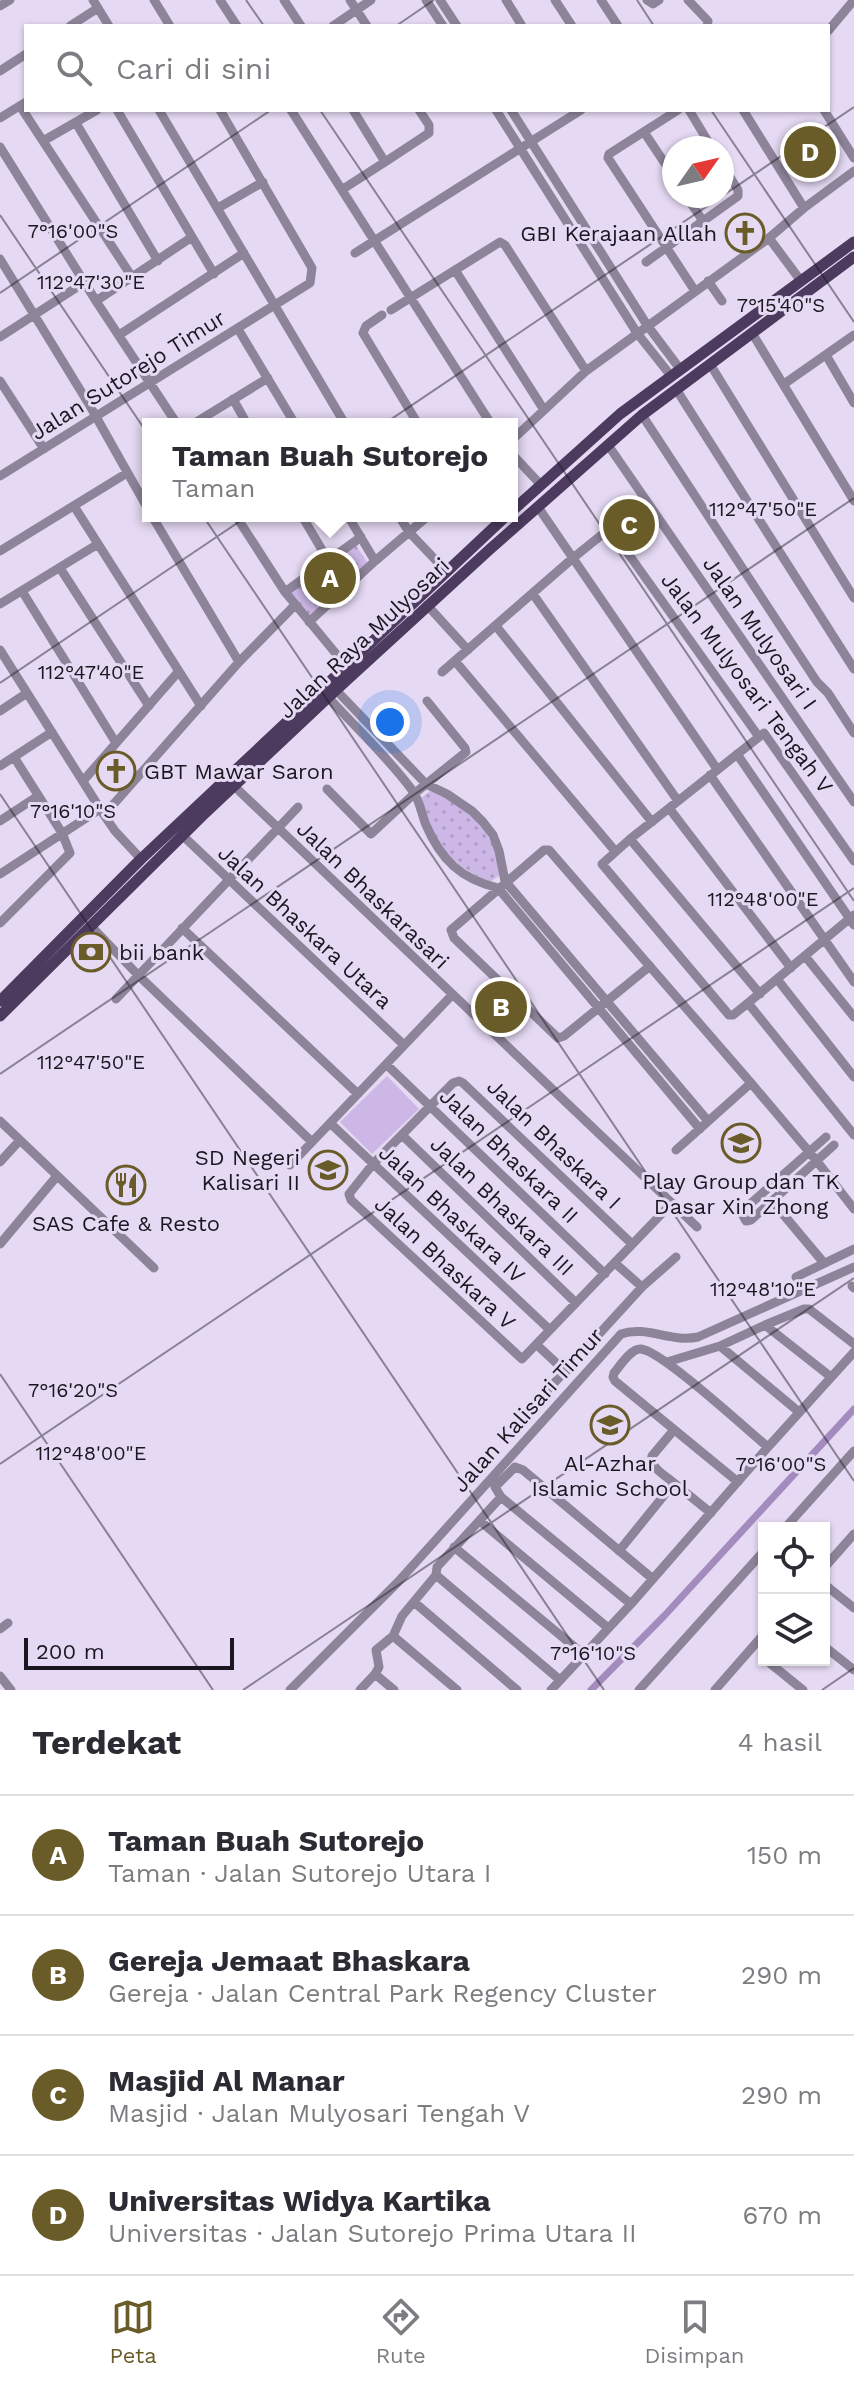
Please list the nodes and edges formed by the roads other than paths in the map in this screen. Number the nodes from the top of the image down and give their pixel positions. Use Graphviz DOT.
graph roads {
  1 [pos="10,0"];
  2 [pos="154,0"];
  3 [pos="220,0"];
  4 [pos="284,0"];
  5 [pos="350,0"];
  6 [pos="371,0"];
  7 [pos="426,0"];
  8 [pos="440,0"];
  9 [pos="506,0"];
  10 [pos="555,0"];
  11 [pos="601,0"];
  12 [pos="647,0"];
  13 [pos="659,0"];
  14 [pos="688,0"];
  15 [pos="854,0"];
  16 [pos="95,4"];
  17 [pos="0,6"];
  18 [pos="356,10"];
  19 [pos="72,24"];
  20 [pos="108,24"];
  21 [pos="169,24"];
  22 [pos="236,24"];
  23 [pos="300,24"];
  24 [pos="336,24"];
  25 [pos="366,24"];
  26 [pos="442,24"];
  27 [pos="456,24"];
  28 [pos="521,24"];
  29 [pos="571,24"];
  30 [pos="616,24"];
  31 [pos="708,24"];
  32 [pos="830,29"];
  33 [pos="24,55"];
  34 [pos="0,71"];
  35 [pos="23,104"];
  36 [pos="27,112"];
  37 [pos="94,112"];
  38 [pos="118,112"];
  39 [pos="160,112"];
  40 [pos="221,112"];
  41 [pos="292,112"];
  42 [pos="354,112"];
  43 [pos="420,112"];
  44 [pos="497,112"];
  45 [pos="512,112"];
  46 [pos="578,112"];
  47 [pos="675,112"];
  48 [pos="690,112"];
  49 [pos="744,112"];
  50 [pos="825,112"];
  51 [pos="0,118"];
  52 [pos="76,123"];
  53 [pos="644,132"];
  54 [pos="705,136"];
  55 [pos="43,141"];
  56 [pos="531,141"];
  57 [pos="0,147"];
  58 [pos="520,147"];
  59 [pos="854,158"];
  60 [pos="662,159"];
  61 [pos="385,162"];
  62 [pos="4,164"];
  63 [pos="854,171"];
  64 [pos="263,182"];
  65 [pos="343,189"];
  66 [pos="218,208"];
  67 [pos="694,208"];
  68 [pos="720,208"];
  69 [pos="804,208"];
  70 [pos="703,221"];
  71 [pos="192,237"];
  72 [pos="769,238"];
  73 [pos="375,241"];
  74 [pos="854,242"];
  75 [pos="666,248"];
  76 [pos="244,253"];
  77 [pos="355,253"];
  78 [pos="854,257"];
  79 [pos="0,259"];
  80 [pos="158,261"];
  81 [pos="646,262"];
  82 [pos="833,265"];
  83 [pos="455,270"];
  84 [pos="214,274"];
  85 [pos="132,277"];
  86 [pos="708,281"];
  87 [pos="801,281"];
  88 [pos="85,282"];
  89 [pos="695,291"];
  90 [pos="410,298"];
  91 [pos="96,301"];
  92 [pos="722,301"];
  93 [pos="274,305"];
  94 [pos="35,314"];
  95 [pos="647,325"];
  96 [pos="238,329"];
  97 [pos="637,333"];
  98 [pos="752,333"];
  99 [pos="119,335"];
  100 [pos="854,335"];
  101 [pos="0,337"];
  102 [pos="826,355"];
  103 [pos="710,364"];
  104 [pos="586,371"];
  105 [pos="675,372"];
  106 [pos="268,378"];
  107 [pos="0,381"];
  108 [pos="151,383"];
  109 [pos="784,384"];
  110 [pos="676,389"];
  111 [pos="4,399"];
  112 [pos="233,399"];
  113 [pos="854,403"];
  114 [pos="544,410"];
  115 [pos="642,415"];
  116 [pos="95,416"];
  117 [pos="173,418"];
  118 [pos="203,418"];
  119 [pos="244,418"];
  120 [pos="291,418"];
  121 [pos="341,418"];
  122 [pos="414,418"];
  123 [pos="487,418"];
  124 [pos="518,434"];
  125 [pos="608,445"];
  126 [pos="583,446"];
  127 [pos="44,449"];
  128 [pos="594,457"];
  129 [pos="518,460"];
  130 [pos="127,473"];
  131 [pos="0,476"];
  132 [pos="541,485"];
  133 [pos="142,499"];
  134 [pos="854,501"];
  135 [pos="74,506"];
  136 [pos="518,506"];
  137 [pos="538,507"];
  138 [pos="156,522"];
  139 [pos="240,522"];
  140 [pos="306,522"];
  141 [pos="352,522"];
  142 [pos="403,522"];
  143 [pos="421,522"];
  144 [pos="499,522"];
  145 [pos="409,532"];
  146 [pos="361,537"];
  147 [pos="98,544"];
  148 [pos="0,551"];
  149 [pos="573,558"];
  150 [pos="328,560"];
  151 [pos="375,561"];
  152 [pos="60,568"];
  153 [pos="446,571"];
  154 [pos="438,588"];
  155 [pos="22,591"];
  156 [pos="285,592"];
  157 [pos="533,594"];
  158 [pos="854,598"];
  159 [pos="0,604"];
  160 [pos="295,605"];
  161 [pos="427,605"];
  162 [pos="309,622"];
  163 [pos="496,626"];
  164 [pos="0,650"];
  165 [pos="468,650"];
  166 [pos="455,661"];
  167 [pos="239,662"];
  168 [pos="347,667"];
  169 [pos="854,669"];
  170 [pos="179,671"];
  171 [pos="442,672"];
  172 [pos="27,693"];
  173 [pos="332,693"];
  174 [pos="427,701"];
  175 [pos="149,706"];
  176 [pos="201,706"];
  177 [pos="0,711"];
  178 [pos="52,732"];
  179 [pos="854,733"];
  180 [pos="759,737"];
  181 [pos="116,743"];
  182 [pos="391,747"];
  183 [pos="737,754"];
  184 [pos="383,755"];
  185 [pos="14,757"];
  186 [pos="0,766"];
  187 [pos="714,772"];
  188 [pos="83,781"];
  189 [pos="426,784"];
  190 [pos="234,786"];
  191 [pos="327,789"];
  192 [pos="415,793"];
  193 [pos="38,796"];
  194 [pos="678,801"];
  195 [pos="854,802"];
  196 [pos="298,807"];
  197 [pos="669,808"];
  198 [pos="102,812"];
  199 [pos="198,812"];
  200 [pos="0,821"];
  201 [pos="652,822"];
  202 [pos="277,829"];
  203 [pos="62,833"];
  204 [pos="182,835"];
  205 [pos="630,839"];
  206 [pos="615,851"];
  207 [pos="141,859"];
  208 [pos="854,861"];
  209 [pos="0,874"];
  210 [pos="228,880"];
  211 [pos="502,884"];
  212 [pos="852,919"];
  213 [pos="0,923"];
  214 [pos="91,926"];
  215 [pos="182,928"];
  216 [pos="825,939"];
  217 [pos="61,948"];
  218 [pos="805,956"];
  219 [pos="49,960"];
  220 [pos="650,966"];
  221 [pos="791,968"];
  222 [pos="138,975"];
  223 [pos="777,979"];
  224 [pos="854,982"];
  225 [pos="760,994"];
  226 [pos="452,995"];
  227 [pos="116,999"];
  228 [pos="0,1001"];
  229 [pos="748,1003"];
  230 [pos="604,1005"];
  231 [pos="0,1016"];
  232 [pos="854,1017"];
  233 [pos="404,1045"];
  234 [pos="387,1065"];
  235 [pos="854,1077"];
  236 [pos="751,1083"];
  237 [pos="358,1094"];
  238 [pos="432,1106"];
  239 [pos="854,1113"];
  240 [pos="0,1121"];
  241 [pos="708,1121"];
  242 [pos="843,1122"];
  243 [pos="330,1123"];
  244 [pos="700,1129"];
  245 [pos="853,1133"];
  246 [pos="402,1135"];
  247 [pos="826,1137"];
  248 [pos="20,1140"];
  249 [pos="312,1142"];
  250 [pos="834,1145"];
  251 [pos="676,1150"];
  252 [pos="808,1151"];
  253 [pos="816,1160"];
  254 [pos="0,1162"];
  255 [pos="373,1164"];
  256 [pos="290,1165"];
  257 [pos="57,1176"];
  258 [pos="350,1192"];
  259 [pos="772,1201"];
  260 [pos="672,1203"];
  261 [pos="854,1209"];
  262 [pos="697,1227"];
  263 [pos="0,1244"];
  264 [pos="632,1244"];
  265 [pos="854,1249"];
  266 [pos="676,1257"];
  267 [pos="615,1263"];
  268 [pos="824,1263"];
  269 [pos="854,1267"];
  270 [pos="154,1268"];
  271 [pos="605,1274"];
  272 [pos="796,1277"];
  273 [pos="642,1287"];
  274 [pos="576,1303"];
  275 [pos="765,1325"];
  276 [pos="550,1330"];
  277 [pos="854,1344"];
  278 [pos="537,1345"];
  279 [pos="720,1346"];
  280 [pos="854,1352"];
  281 [pos="667,1362"];
  282 [pos="566,1372"];
  283 [pos="831,1377"];
  284 [pos="535,1404"];
  285 [pos="799,1412"];
  286 [pos="673,1431"];
  287 [pos="768,1447"];
  288 [pos="854,1451"];
  289 [pos="738,1482"];
  290 [pos="674,1483"];
  291 [pos="501,1497"];
  292 [pos="711,1513"];
  293 [pos="480,1521"];
  294 [pos="790,1522"];
  295 [pos="852,1540"];
  296 [pos="454,1547"];
  297 [pos="619,1551"];
  298 [pos="758,1558"];
  299 [pos="830,1562"];
  300 [pos="436,1575"];
  301 [pos="653,1579"];
  302 [pos="830,1589"];
  303 [pos="414,1602"];
  304 [pos="631,1604"];
  305 [pos="854,1608"];
  306 [pos="607,1627"];
  307 [pos="393,1636"];
  308 [pos="758,1642"];
  309 [pos="752,1649"];
  310 [pos="830,1651"];
  311 [pos="583,1654"];
  312 [pos="758,1654"];
  313 [pos="774,1666"];
  314 [pos="854,1670"];
  315 [pos="375,1674"];
  316 [pos="0,1676"];
  317 [pos="560,1680"];
  318 [pos="717,1689"];
  319 [pos="11,1690"];
  320 [pos="290,1690"];
  321 [pos="360,1690"];
  322 [pos="394,1690"];
  323 [pos="457,1690"];
  324 [pos="517,1690"];
  325 [pos="551,1690"];
  326 [pos="639,1690"];
  327 [pos="803,1690"];
  1 -- 17 [label="street"];
  2 -- 21 [label="street"];
  3 -- 22 [label="street"];
  4 -- 23 [label="street"];
  5 -- 18 [label="street"];
  6 -- 18 [label="street"];
  7 -- 26 [label="street"];
  8 -- 27 [label="street"];
  9 -- 28 [label="street"];
  10 -- 29 [label="street"];
  11 -- 30 [label="street"];
  12 -- 13 [label="street"];
  14 -- 31 [label="street"];
  15 -- 32 [label="street"];
  16 -- 19 [label="street"];
  16 -- 20 [label="street"];
  18 -- 24 [label="street"];
  18 -- 25 [label="street"];
  33 -- 34 [label="street"];
  35 -- 51 [label="street"];
  36 -- 55 [label="street"];
  37 -- 52 [label="street"];
  38 -- 71 [label="street"];
  39 -- 66 [label="street"];
  40 -- 64 [label="street"];
  41 -- 65 [label="street"];
  42 -- 61 [label="street"];
  43 -- 61 [label="street"];
  44 -- 58 [label="street"];
  45 -- 56 [label="street"];
  46 -- 56 [label="street"];
  47 -- 53 [label="street"];
  48 -- 54 [label="street"];
  49 -- 69 [label="street"];
  50 -- 59 [label="street"];
  52 -- 55 [label="street"];
  52 -- 80 [label="street"];
  53 -- 60 [label="street"];
  53 -- 75 [label="street"];
  55 -- 85 [label="street"];
  56 -- 58 [label="street"];
  56 -- 95 [label="street"];
  57 -- 62 [label="street"];
  58 -- 73 [label="street"];
  58 -- 97 [label="street"];
  61 -- 65 [label="street"];
  62 -- 88 [label="street"];
  63 -- 69 [label="street"];
  64 -- 66 [label="street"];
  64 -- 93 [label="street, Jalan Sutorejo Timur"];
  65 -- 73 [label="street"];
  66 -- 76 [label="street"];
  67 -- 70 [label="street"];
  68 -- 70 [label="street"];
  69 -- 72 [label="street"];
  70 -- 75 [label="street"];
  71 -- 80 [label="street"];
  71 -- 84 [label="street"];
  72 -- 86 [label="street"];
  72 -- 87 [label="street"];
  73 -- 77 [label="street"];
  73 -- 90 [label="street"];
  74 -- 82 [label="main road, Jalan Raya Mulyosari"];
  75 -- 81 [label="street"];
  75 -- 89 [label="street"];
  76 -- 84 [label="street"];
  76 -- 93 [label="street"];
  78 -- 82 [label="main road, Jalan Raya Mulyosari"];
  79 -- 94 [label="street"];
  80 -- 85 [label="street"];
  82 -- 87 [label="main road, Jalan Raya Mulyosari"];
  82 -- 98 [label="main road, Jalan Raya Mulyosari"];
  83 -- 90 [label="street"];
  83 -- 104 [label="street"];
  83 -- 114 [label="street"];
  84 -- 99 [label="street"];
  85 -- 91 [label="street"];
  86 -- 89 [label="street"];
  86 -- 92 [label="street"];
  87 -- 105 [label="main road, Jalan Raya Mulyosari"];
  88 -- 91 [label="street"];
  88 -- 94 [label="street"];
  89 -- 95 [label="street"];
  90 -- 122 [label="street"];
  90 -- 123 [label="street"];
  91 -- 99 [label="street"];
  93 -- 108 [label="street, Jalan Sutorejo Timur"];
  93 -- 121 [label="street"];
  94 -- 101 [label="street"];
  94 -- 116 [label="street"];
  95 -- 97 [label="street"];
  95 -- 105 [label="street"];
  96 -- 106 [label="street"];
  97 -- 104 [label="street"];
  97 -- 105 [label="street"];
  98 -- 103 [label="main road, Jalan Raya Mulyosari"];
  98 -- 109 [label="street"];
  99 -- 108 [label="street"];
  100 -- 102 [label="street"];
  102 -- 109 [label="street"];
  102 -- 113 [label="street"];
  103 -- 110 [label="main road, Jalan Raya Mulyosari"];
  103 -- 158 [label="street"];
  104 -- 114 [label="street"];
  105 -- 126 [label="main road, Jalan Raya Mulyosari"];
  106 -- 112 [label="street"];
  106 -- 120 [label="street"];
  107 -- 111 [label="street"];
  108 -- 116 [label="street, Jalan Sutorejo Timur"];
  108 -- 117 [label="street"];
  109 -- 134 [label="street"];
  110 -- 115 [label="main road, Jalan Raya Mulyosari"];
  110 -- 169 [label="street"];
  111 -- 127 [label="street"];
  112 -- 118 [label="street"];
  112 -- 119 [label="street"];
  114 -- 124 [label="street"];
  115 -- 125 [label="main road, Jalan Raya Mulyosari"];
  115 -- 179 [label="street"];
  116 -- 127 [label="street, Jalan Sutorejo Timur"];
  116 -- 130 [label="street"];
  125 -- 128 [label="main road, Jalan Raya Mulyosari"];
  125 -- 195 [label="street, Jalan Mulyosari I"];
  126 -- 128 [label="main road"];
  126 -- 132 [label="main road, Jalan Raya Mulyosari"];
  127 -- 131 [label="street, Jalan Sutorejo Timur"];
  128 -- 137 [label="main road, Jalan Raya Mulyosari"];
  129 -- 132 [label="street"];
  130 -- 133 [label="street"];
  130 -- 135 [label="street"];
  132 -- 136 [label="main road, Jalan Raya Mulyosari"];
  135 -- 147 [label="street"];
  135 -- 148 [label="street"];
  137 -- 149 [label="street"];
  137 -- 154 [label="main road, Jalan Raya Mulyosari"];
  138 -- 167 [label="street"];
  139 -- 156 [label="street"];
  140 -- 150 [label="street"];
  141 -- 146 [label="street"];
  142 -- 145 [label="street"];
  143 -- 145 [label="street"];
  144 -- 153 [label="main road, Jalan Raya Mulyosari"];
  145 -- 151 [label="street"];
  145 -- 153 [label="street"];
  146 -- 150 [label="street"];
  146 -- 151 [label="street"];
  147 -- 152 [label="street"];
  147 -- 170 [label="street"];
  149 -- 157 [label="street"];
  149 -- 180 [label="street, Jalan Mulyosari Tengah V"];
  149 -- 187 [label="street"];
  150 -- 156 [label="street"];
  151 -- 162 [label="street"];
  152 -- 155 [label="street"];
  152 -- 175 [label="street"];
  153 -- 154 [label="main road, Jalan Raya Mulyosari"];
  154 -- 161 [label="main road, Jalan Raya Mulyosari"];
  154 -- 168 [label="main road, Jalan Raya Mulyosari"];
  155 -- 159 [label="street"];
  155 -- 181 [label="street"];
  156 -- 160 [label="street"];
  157 -- 163 [label="street"];
  157 -- 194 [label="street"];
  160 -- 162 [label="street"];
  160 -- 167 [label="street"];
  161 -- 165 [label="street"];
  161 -- 173 [label="main road, Jalan Raya Mulyosari"];
  162 -- 168 [label="street"];
  163 -- 165 [label="street"];
  163 -- 201 [label="street"];
  164 -- 172 [label="street"];
  165 -- 166 [label="street"];
  166 -- 171 [label="street"];
  166 -- 206 [label="street"];
  167 -- 176 [label="street"];
  168 -- 199 [label="main road, Jalan Raya Mulyosari"];
  170 -- 175 [label="street"];
  170 -- 176 [label="street"];
  172 -- 177 [label="street"];
  172 -- 178 [label="street"];
  173 -- 182 [label="street"];
  173 -- 184 [label="street"];
  173 -- 190 [label="main road, Jalan Raya Mulyosari"];
  174 -- 189 [label="street"];
  175 -- 181 [label="street"];
  176 -- 198 [label="street"];
  178 -- 185 [label="street"];
  178 -- 188 [label="street"];
  180 -- 183 [label="street"];
  180 -- 208 [label="street, Jalan Mulyosari Tengah V"];
  181 -- 188 [label="street"];
  182 -- 184 [label="street"];
  182 -- 189 [label="street"];
  183 -- 187 [label="street"];
  183 -- 212 [label="street"];
  184 -- 192 [label="street"];
  185 -- 186 [label="street"];
  185 -- 193 [label="street"];
  187 -- 194 [label="street"];
  187 -- 216 [label="street"];
  188 -- 198 [label="street"];
  189 -- 192 [label="street"];
  189 -- 211 [label="street"];
  190 -- 199 [label="main road, Jalan Raya Mulyosari"];
  190 -- 202 [label="street, Jalan Bhaskarasari"];
  191 -- 192 [label="street"];
  192 -- 211 [label="street"];
  193 -- 200 [label="street"];
  193 -- 203 [label="street"];
  194 -- 197 [label="street"];
  196 -- 202 [label="street"];
  197 -- 201 [label="street"];
  197 -- 221 [label="street"];
  198 -- 203 [label="street"];
  198 -- 207 [label="street"];
  199 -- 204 [label="main road, Jalan Raya Mulyosari"];
  199 -- 207 [label="main road, Jalan Raya Mulyosari"];
  201 -- 205 [label="street"];
  202 -- 210 [label="street"];
  202 -- 226 [label="street, Jalan Bhaskarasari"];
  203 -- 209 [label="street"];
  203 -- 213 [label="street"];
  204 -- 210 [label="street, Jalan Bhaskara Utara"];
  204 -- 214 [label="main road, Jalan Raya Mulyosari"];
  205 -- 206 [label="street"];
  205 -- 225 [label="street"];
  206 -- 229 [label="street"];
  207 -- 217 [label="main road, Jalan Raya Mulyosari"];
  210 -- 215 [label="street"];
  210 -- 233 [label="street, Jalan Bhaskara Utara"];
  211 -- 220 [label="street"];
  211 -- 230 [label="street"];
  211 -- 230 [label="street"];
  212 -- 216 [label="street"];
  214 -- 217 [label="main road, Jalan Raya Mulyosari"];
  214 -- 222 [label="street"];
  215 -- 222 [label="street"];
  215 -- 237 [label="street"];
  216 -- 218 [label="street"];
  216 -- 224 [label="street"];
  217 -- 219 [label="main road, Jalan Raya Mulyosari"];
  218 -- 221 [label="street"];
  218 -- 232 [label="street"];
  219 -- 228 [label="main road, Jalan Raya Mulyosari"];
  219 -- 231 [label="main road, Jalan Raya Mulyosari"];
  220 -- 230 [label="street"];
  220 -- 236 [label="street"];
  221 -- 223 [label="street"];
  222 -- 227 [label="street"];
  222 -- 249 [label="street"];
  223 -- 225 [label="street"];
  223 -- 235 [label="street"];
  225 -- 229 [label="street"];
  226 -- 233 [label="street"];
  226 -- 260 [label="street, Jalan Bhaskarasari"];
  229 -- 242 [label="street"];
  230 -- 241 [label="street"];
  230 -- 244 [label="street"];
  233 -- 234 [label="street"];
  234 -- 237 [label="street"];
  234 -- 238 [label="street, Jalan Bhaskara II"];
  236 -- 241 [label="street"];
  236 -- 252 [label="street"];
  237 -- 243 [label="street"];
  238 -- 246 [label="street, Jalan Bhaskara I"];
  238 -- 264 [label="street, Jalan Bhaskara I"];
  238 -- 271 [label="street, Jalan Bhaskara II"];
  239 -- 242 [label="street"];
  240 -- 248 [label="street"];
  241 -- 244 [label="street"];
  242 -- 245 [label="street"];
  243 -- 249 [label="street"];
  243 -- 255 [label="street, Jalan Bhaskara IV"];
  244 -- 251 [label="street"];
  246 -- 255 [label="street, Jalan Bhaskara I"];
  246 -- 274 [label="street, Jalan Bhaskara III"];
  247 -- 252 [label="street"];
  248 -- 254 [label="street"];
  248 -- 257 [label="street"];
  249 -- 256 [label="street"];
  250 -- 253 [label="street"];
  252 -- 253 [label="street"];
  252 -- 259 [label="street"];
  253 -- 259 [label="street"];
  253 -- 261 [label="street"];
  255 -- 258 [label="street, Jalan Bhaskara I"];
  255 -- 276 [label="street, Jalan Bhaskara IV"];
  257 -- 263 [label="street"];
  257 -- 270 [label="street"];
  258 -- 278 [label="street, Jalan Bhaskara V"];
  259 -- 268 [label="street"];
  260 -- 262 [label="street, Jalan Bhaskarasari"];
  260 -- 264 [label="street"];
  264 -- 267 [label="street"];
  265 -- 268 [label="street"];
  266 -- 273 [label="street"];
  267 -- 271 [label="street"];
  267 -- 273 [label="street"];
  268 -- 272 [label="street"];
  269 -- 320 [label="street, Jalan Kalisari Timur"];
  271 -- 274 [label="street"];
  273 -- 282 [label="street"];
  274 -- 276 [label="street"];
  275 -- 277 [label="street"];
  275 -- 279 [label="street"];
  275 -- 283 [label="street"];
  276 -- 278 [label="street"];
  278 -- 282 [label="street"];
  279 -- 281 [label="street"];
  279 -- 285 [label="street"];
  280 -- 283 [label="street"];
  281 -- 286 [label="street"];
  281 -- 287 [label="street"];
  282 -- 284 [label="street"];
  283 -- 285 [label="street"];
  285 -- 287 [label="street"];
  286 -- 289 [label="street"];
  286 -- 290 [label="street"];
  287 -- 289 [label="street"];
  288 -- 294 [label="street"];
  289 -- 292 [label="street"];
  290 -- 292 [label="street"];
  290 -- 297 [label="street"];
  291 -- 293 [label="street"];
  291 -- 297 [label="street"];
  291 -- 304 [label="street"];
  292 -- 301 [label="street"];
  293 -- 296 [label="street"];
  293 -- 306 [label="street"];
  295 -- 299 [label="street"];
  296 -- 300 [label="street"];
  296 -- 311 [label="street"];
  297 -- 301 [label="street"];
  298 -- 326 [label="street"];
  300 -- 303 [label="street"];
  300 -- 317 [label="street"];
  301 -- 304 [label="street"];
  302 -- 305 [label="street"];
  303 -- 307 [label="street"];
  303 -- 324 [label="street"];
  304 -- 306 [label="street"];
  306 -- 311 [label="street"];
  307 -- 315 [label="street"];
  307 -- 323 [label="street"];
  308 -- 309 [label="street"];
  309 -- 312 [label="street"];
  309 -- 318 [label="street"];
  310 -- 314 [label="street"];
  311 -- 317 [label="street"];
  313 -- 327 [label="street"];
  315 -- 321 [label="street"];
  315 -- 322 [label="street"];
  316 -- 319 [label="street"];
  317 -- 325 [label="street"];
}
